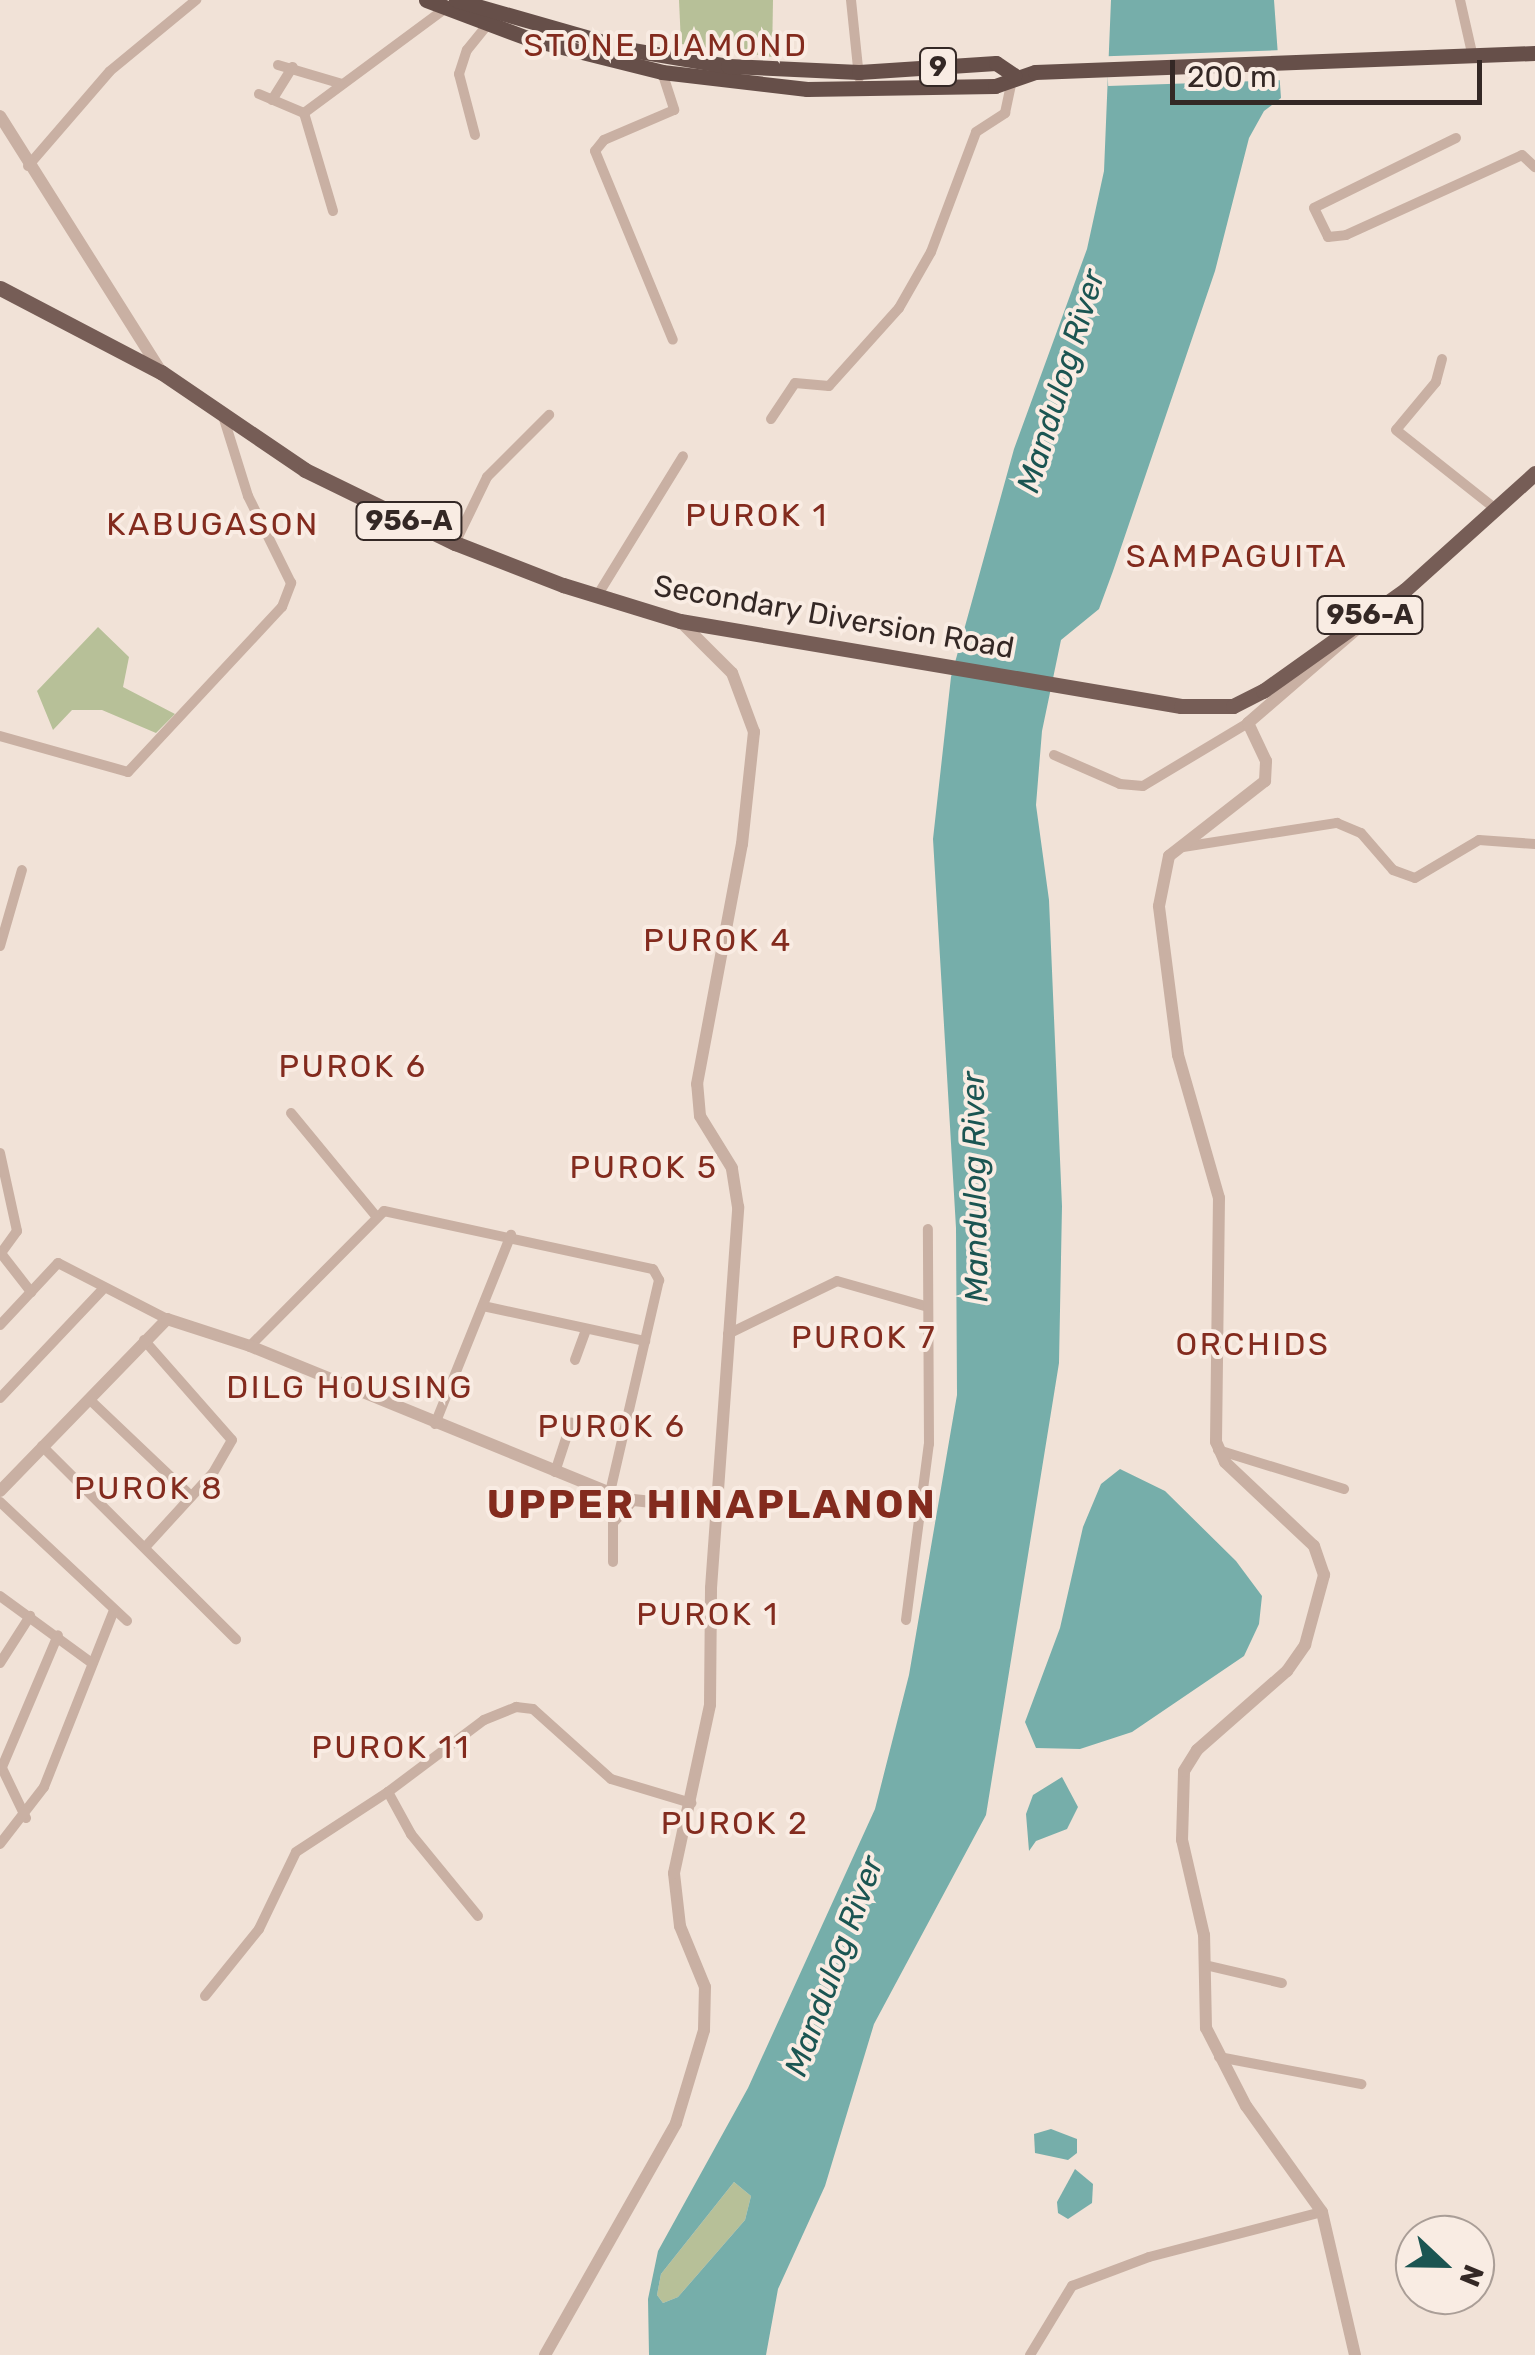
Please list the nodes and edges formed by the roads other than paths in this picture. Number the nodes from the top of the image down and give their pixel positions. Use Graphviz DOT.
graph roads {
  1 [pos="196,0"];
  2 [pos="426,0"];
  3 [pos="851,0"];
  4 [pos="1460,0"];
  5 [pos="451,4"];
  6 [pos="488,24"];
  7 [pos="1535,52"];
  8 [pos="1473,58"];
  9 [pos="278,65"];
  10 [pos="293,67"];
  11 [pos="662,72"];
  12 [pos="1014,75"];
  13 [pos="859,80"];
  14 [pos="342,84"];
  15 [pos="259,94"];
  16 [pos="272,100"];
  17 [pos="304,113"];
  18 [pos="0,116"];
  19 [pos="475,135"];
  20 [pos="1456,138"];
  21 [pos="28,166"];
  22 [pos="1535,166"];
  23 [pos="332,210"];
  24 [pos="0,288"];
  25 [pos="673,340"];
  26 [pos="1442,359"];
  27 [pos="161,372"];
  28 [pos="549,415"];
  29 [pos="224,419"];
  30 [pos="771,419"];
  31 [pos="684,456"];
  32 [pos="1535,473"];
  33 [pos="1498,510"];
  34 [pos="455,543"];
  35 [pos="597,596"];
  36 [pos="1370,615"];
  37 [pos="680,621"];
  38 [pos="1248,723"];
  39 [pos="0,736"];
  40 [pos="1054,755"];
  41 [pos="1535,844"];
  42 [pos="1177,848"];
  43 [pos="22,870"];
  44 [pos="0,946"];
  45 [pos="291,1112"];
  46 [pos="0,1153"];
  47 [pos="376,1216"];
  48 [pos="928,1229"];
  49 [pos="512,1235"];
  50 [pos="1,1253"];
  51 [pos="102,1290"];
  52 [pos="31,1292"];
  53 [pos="483,1306"];
  54 [pos="925,1306"];
  55 [pos="167,1319"];
  56 [pos="0,1325"];
  57 [pos="586,1329"];
  58 [pos="728,1334"];
  59 [pos="144,1340"];
  60 [pos="645,1341"];
  61 [pos="250,1346"];
  62 [pos="575,1360"];
  63 [pos="1,1397"];
  64 [pos="89,1399"];
  65 [pos="571,1423"];
  66 [pos="435,1424"];
  67 [pos="42,1446"];
  68 [pos="1218,1450"];
  69 [pos="555,1472"];
  70 [pos="1344,1489"];
  71 [pos="0,1491"];
  72 [pos="610,1493"];
  73 [pos="190,1496"];
  74 [pos="633,1501"];
  75 [pos="0,1502"];
  76 [pos="717,1509"];
  77 [pos="147,1545"];
  78 [pos="612,1562"];
  79 [pos="0,1596"];
  80 [pos="114,1610"];
  81 [pos="30,1616"];
  82 [pos="906,1620"];
  83 [pos="127,1621"];
  84 [pos="58,1635"];
  85 [pos="236,1638"];
  86 [pos="0,1662"];
  87 [pos="92,1662"];
  88 [pos="1,1765"];
  89 [pos="388,1792"];
  90 [pos="691,1803"];
  91 [pos="26,1818"];
  92 [pos="0,1844"];
  93 [pos="478,1916"];
  94 [pos="1205,1964"];
  95 [pos="1282,1983"];
  96 [pos="205,1996"];
  97 [pos="1217,2057"];
  98 [pos="1361,2084"];
  99 [pos="1322,2212"];
  100 [pos="545,2355"];
  101 [pos="1030,2355"];
  102 [pos="1355,2355"];
  1 -- 21 [label="street"];
  2 -- 5 [label="highway, 9"];
  3 -- 13 [label="street"];
  4 -- 8 [label="street"];
  5 -- 6 [label="highway, 9"];
  5 -- 13 [label="highway, 9"];
  5 -- 14 [label="street"];
  6 -- 11 [label="highway, 9"];
  6 -- 19 [label="street"];
  7 -- 8 [label="highway, 9"];
  8 -- 12 [label="highway, 9"];
  9 -- 10 [label="street"];
  10 -- 14 [label="street"];
  10 -- 16 [label="street"];
  11 -- 13 [label="highway, 9"];
  11 -- 25 [label="street"];
  12 -- 13 [label="highway, 9"];
  12 -- 13 [label="highway, 9"];
  12 -- 30 [label="street"];
  14 -- 17 [label="street"];
  15 -- 16 [label="street"];
  16 -- 17 [label="street"];
  17 -- 23 [label="street"];
  18 -- 21 [label="street, Secondary Diversion Road / 956-A"];
  20 -- 22 [label="street"];
  21 -- 27 [label="street, Secondary Diversion Road / 956-A"];
  24 -- 27 [label="main road, 956-A"];
  26 -- 33 [label="street"];
  27 -- 29 [label="main road, Secondary Diversion Road / 956-A"];
  28 -- 34 [label="street"];
  29 -- 34 [label="main road, Secondary Diversion Road / 956-A"];
  29 -- 39 [label="street"];
  31 -- 35 [label="street"];
  32 -- 33 [label="main road, Secondary Diversion Road / 956-A"];
  33 -- 36 [label="main road, Secondary Diversion Road / 956-A"];
  34 -- 35 [label="main road, Secondary Diversion Road / 956-A"];
  35 -- 37 [label="main road, Secondary Diversion Road / 956-A"];
  36 -- 37 [label="main road, Secondary Diversion Road / 956-A"];
  36 -- 38 [label="street"];
  37 -- 58 [label="street"];
  38 -- 40 [label="street"];
  38 -- 42 [label="street"];
  41 -- 42 [label="street"];
  42 -- 68 [label="street"];
  43 -- 44 [label="street"];
  45 -- 47 [label="street"];
  46 -- 50 [label="street"];
  47 -- 49 [label="street"];
  47 -- 61 [label="street"];
  48 -- 54 [label="street"];
  49 -- 53 [label="street"];
  49 -- 60 [label="street"];
  50 -- 52 [label="street"];
  51 -- 52 [label="street"];
  51 -- 55 [label="street"];
  51 -- 63 [label="street"];
  52 -- 56 [label="street"];
  53 -- 57 [label="street"];
  53 -- 66 [label="street"];
  54 -- 58 [label="street"];
  54 -- 82 [label="street"];
  55 -- 59 [label="street"];
  55 -- 61 [label="street"];
  57 -- 60 [label="street"];
  57 -- 62 [label="street"];
  58 -- 76 [label="street"];
  59 -- 64 [label="street"];
  59 -- 73 [label="street"];
  60 -- 72 [label="street"];
  61 -- 66 [label="street"];
  64 -- 67 [label="street"];
  64 -- 73 [label="street"];
  65 -- 69 [label="street"];
  66 -- 69 [label="street"];
  67 -- 71 [label="street"];
  67 -- 77 [label="street"];
  68 -- 70 [label="street"];
  68 -- 94 [label="street"];
  69 -- 72 [label="street"];
  72 -- 74 [label="street"];
  73 -- 77 [label="street"];
  74 -- 76 [label="street"];
  74 -- 78 [label="street"];
  75 -- 80 [label="street"];
  76 -- 90 [label="street"];
  77 -- 85 [label="street"];
  79 -- 81 [label="street"];
  80 -- 83 [label="street"];
  80 -- 87 [label="street"];
  81 -- 84 [label="street"];
  81 -- 86 [label="street"];
  84 -- 87 [label="street"];
  84 -- 88 [label="street"];
  87 -- 91 [label="street"];
  88 -- 91 [label="street"];
  89 -- 90 [label="street"];
  89 -- 93 [label="street"];
  89 -- 96 [label="street"];
  90 -- 100 [label="street"];
  91 -- 92 [label="street"];
  94 -- 95 [label="street"];
  94 -- 97 [label="street"];
  97 -- 98 [label="street"];
  97 -- 99 [label="street"];
  99 -- 101 [label="street"];
  99 -- 102 [label="street"];
}
